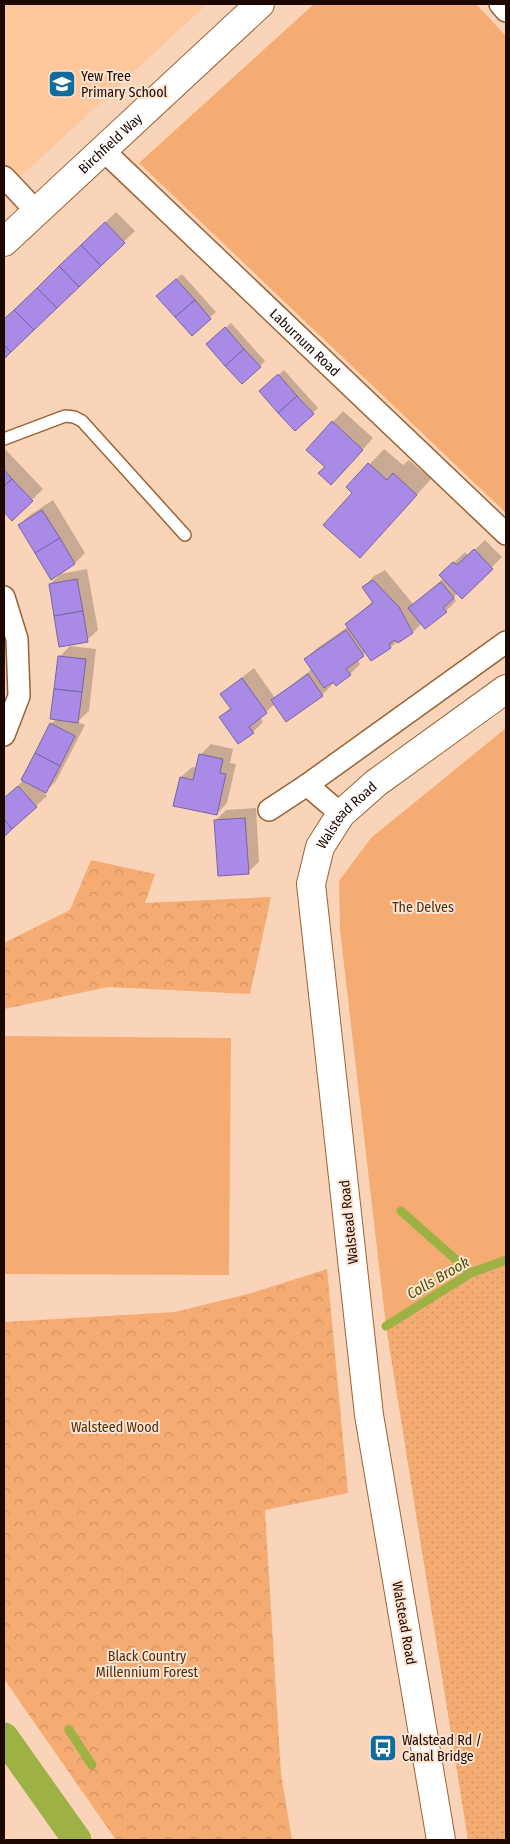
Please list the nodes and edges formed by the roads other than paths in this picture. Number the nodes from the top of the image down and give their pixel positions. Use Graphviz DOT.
graph roads {
  1 [pos="500,4"];
  2 [pos="250,9"];
  3 [pos="506,11"];
  4 [pos="103,150"];
  5 [pos="4,177"];
  6 [pos="37,212"];
  7 [pos="4,242"];
  8 [pos="4,439"];
  9 [pos="185,534"];
  10 [pos="506,534"];
  11 [pos="4,597"];
  12 [pos="506,642"];
  13 [pos="506,689"];
  14 [pos="4,736"];
  15 [pos="307,786"];
  16 [pos="269,810"];
  17 [pos="341,814"];
  18 [pos="441,1840"];
  1 -- 3 [label="street"];
  2 -- 4 [label="street, Birchfield Way"];
  4 -- 6 [label="street, Birchfield Way"];
  4 -- 10 [label="street, Laburnum Road"];
  5 -- 6 [label="street"];
  6 -- 7 [label="street, Birchfield Way"];
  8 -- 9 [label="lane"];
  11 -- 14 [label="street"];
  12 -- 15 [label="street"];
  13 -- 17 [label="street, Walstead Road"];
  15 -- 16 [label="street"];
  15 -- 17 [label="street"];
  17 -- 18 [label="street, Walstead Road"];
}
